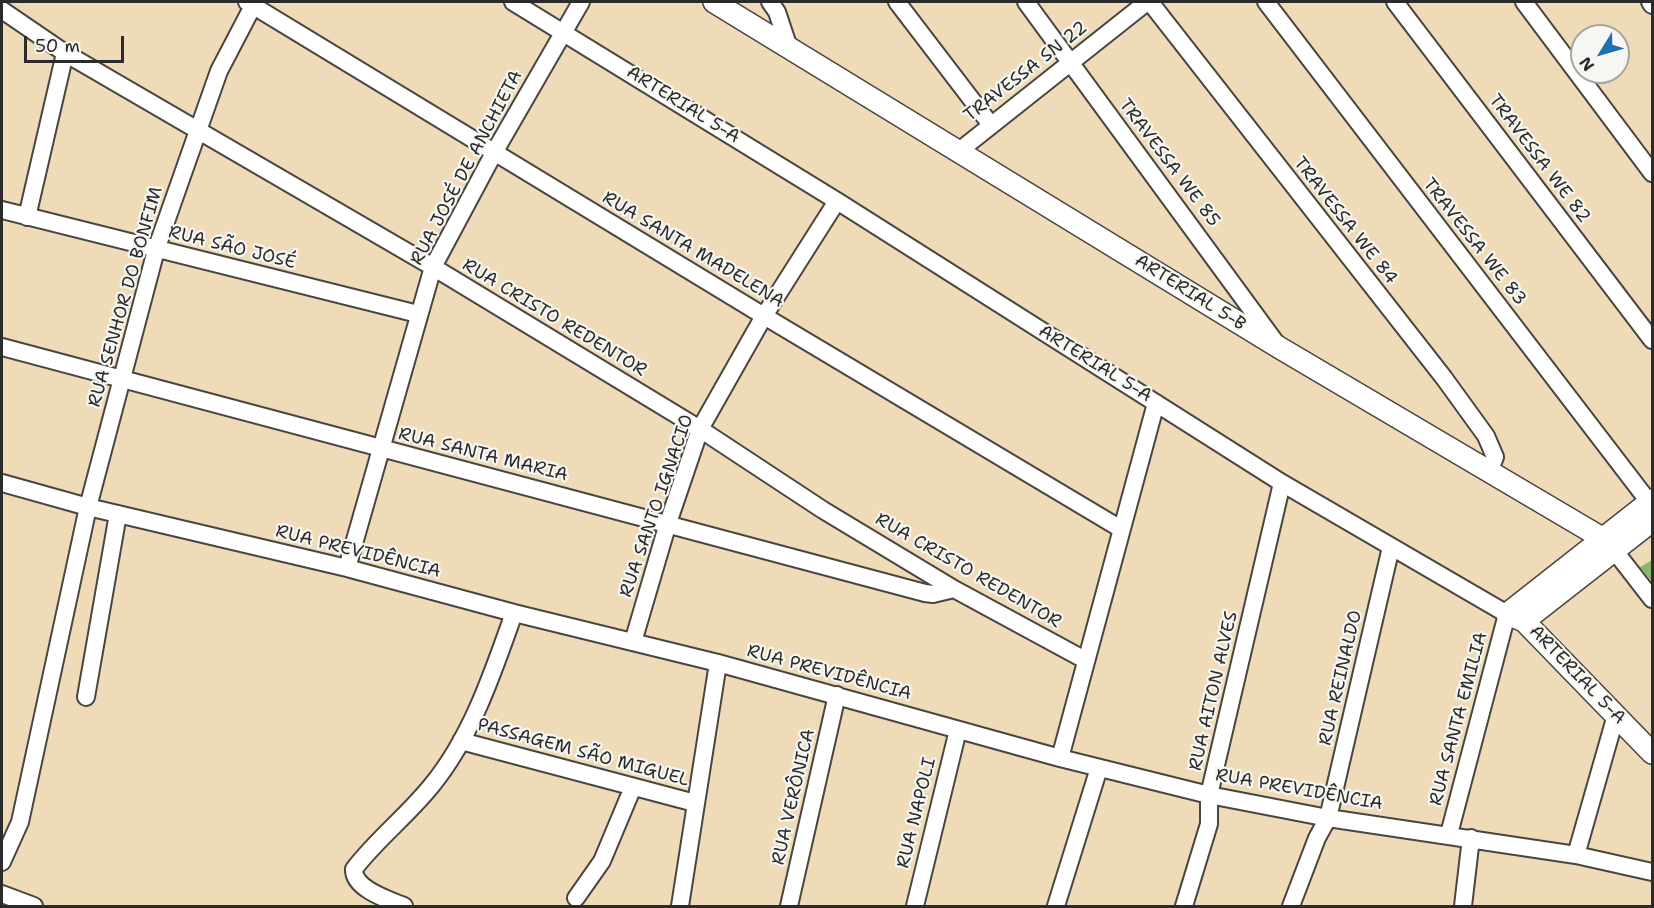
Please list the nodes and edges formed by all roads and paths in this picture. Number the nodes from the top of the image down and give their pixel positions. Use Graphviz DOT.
graph roads {
  1 [pos="513,2"];
  2 [pos="581,2"];
  3 [pos="714,2"];
  4 [pos="770,2"];
  5 [pos="897,2"];
  6 [pos="1026,2"];
  7 [pos="1149,2"];
  8 [pos="1266,2"];
  9 [pos="1395,2"];
  10 [pos="1524,2"];
  11 [pos="252,3"];
  12 [pos="2,10"];
  13 [pos="565,32"];
  14 [pos="789,48"];
  15 [pos="65,53"];
  16 [pos="1071,62"];
  17 [pos="991,125"];
  18 [pos="196,130"];
  19 [pos="495,151"];
  20 [pos="958,151"];
  21 [pos="1653,173"];
  22 [pos="837,201"];
  23 [pos="2,210"];
  24 [pos="27,217"];
  25 [pos="156,250"];
  26 [pos="433,267"];
  27 [pos="418,314"];
  28 [pos="764,316"];
  29 [pos="1653,340"];
  30 [pos="2,347"];
  31 [pos="1280,348"];
  32 [pos="124,380"];
  33 [pos="1156,403"];
  34 [pos="700,429"];
  35 [pos="381,449"];
  36 [pos="1490,470"];
  37 [pos="2,483"];
  38 [pos="1282,483"];
  39 [pos="88,507"];
  40 [pos="1652,507"];
  41 [pos="118,514"];
  42 [pos="668,523"];
  43 [pos="1121,530"];
  44 [pos="1608,544"];
  45 [pos="1391,548"];
  46 [pos="347,568"];
  47 [pos="954,589"];
  48 [pos="1653,598"];
  49 [pos="514,613"];
  50 [pos="1515,618"];
  51 [pos="633,642"];
  52 [pos="1086,660"];
  53 [pos="718,663"];
  54 [pos="837,695"];
  55 [pos="86,697"];
  56 [pos="1616,715"];
  57 [pos="958,730"];
  58 [pos="461,741"];
  59 [pos="1653,753"];
  60 [pos="1060,758"];
  61 [pos="1099,768"];
  62 [pos="633,787"];
  63 [pos="1209,795"];
  64 [pos="695,803"];
  65 [pos="1328,818"];
  66 [pos="1449,834"];
  67 [pos="1471,838"];
  68 [pos="1576,855"];
  69 [pos="2,862"];
  70 [pos="1653,872"];
  71 [pos="2,894"];
  72 [pos="576,898"];
  73 [pos="34,906"];
  74 [pos="404,906"];
  75 [pos="680,906"];
  76 [pos="789,906"];
  77 [pos="915,906"];
  78 [pos="1056,906"];
  79 [pos="1184,906"];
  80 [pos="1291,906"];
  81 [pos="1463,906"];
  1 -- 13 [label="street, ARTERIAL 5-A"];
  2 -- 13 [label="street, RUA JOSÉ DE ANCHIETA"];
  3 -- 14 [label="main road, ARTERIAL 5-B"];
  4 -- 14 [label="street"];
  5 -- 17 [label="street"];
  6 -- 16 [label="street, TRAVESSA WE 85"];
  7 -- 16 [label="street, TRAVESSA SN 22"];
  7 -- 36 [label="street, TRAVESSA WE 84"];
  8 -- 40 [label="street, TRAVESSA WE 83"];
  9 -- 29 [label="street, TRAVESSA WE 82"];
  10 -- 21 [label="street"];
  11 -- 18 [label="street, RUA SENHOR DO BONFIM"];
  11 -- 19 [label="street, RUA SANTA MADELENA"];
  12 -- 15 [label="street, RUA CRISTO REDENTOR"];
  13 -- 19 [label="street, RUA JOSÉ DE ANCHIETA"];
  13 -- 22 [label="street, ARTERIAL 5-A"];
  14 -- 20 [label="main road, ARTERIAL 5-B"];
  15 -- 18 [label="street, RUA CRISTO REDENTOR"];
  15 -- 24 [label="street"];
  16 -- 17 [label="street, TRAVESSA SN 22"];
  16 -- 31 [label="street, TRAVESSA WE 85"];
  17 -- 20 [label="street, TRAVESSA SN 22"];
  18 -- 25 [label="street, RUA SENHOR DO BONFIM"];
  18 -- 26 [label="street, RUA CRISTO REDENTOR"];
  19 -- 26 [label="street, RUA JOSÉ DE ANCHIETA"];
  19 -- 28 [label="street, RUA SANTA MADELENA"];
  20 -- 31 [label="main road, ARTERIAL 5-B"];
  22 -- 28 [label="street, RUA SANTO IGNACIO"];
  22 -- 33 [label="street, ARTERIAL 5-A"];
  23 -- 24 [label="street, RUA SÃO JOSÉ"];
  24 -- 25 [label="street, RUA SÃO JOSÉ"];
  25 -- 27 [label="street, RUA SÃO JOSÉ"];
  25 -- 32 [label="street, RUA SENHOR DO BONFIM"];
  26 -- 27 [label="street, RUA JOSÉ DE ANCHIETA"];
  26 -- 34 [label="street, RUA CRISTO REDENTOR"];
  27 -- 35 [label="street, RUA JOSÉ DE ANCHIETA"];
  28 -- 34 [label="street, RUA SANTO IGNACIO"];
  28 -- 43 [label="street, RUA SANTA MADELENA"];
  30 -- 32 [label="street, RUA SANTA MARIA"];
  31 -- 36 [label="main road, ARTERIAL 5-B"];
  32 -- 35 [label="street, RUA SANTA MARIA"];
  32 -- 39 [label="street, RUA SENHOR DO BONFIM"];
  33 -- 38 [label="street, ARTERIAL 5-A"];
  33 -- 43 [label="street"];
  34 -- 42 [label="street, RUA SANTO IGNACIO"];
  34 -- 47 [label="street, RUA CRISTO REDENTOR"];
  35 -- 42 [label="street, RUA SANTA MARIA"];
  35 -- 46 [label="street, RUA JOSÉ DE ANCHIETA"];
  36 -- 44 [label="main road, ARTERIAL 5-B"];
  37 -- 39 [label="street, RUA PREVIDÊNCIA"];
  38 -- 45 [label="street, ARTERIAL 5-A"];
  38 -- 63 [label="street, RUA AITON ALVES"];
  39 -- 41 [label="street, RUA PREVIDÊNCIA"];
  39 -- 69 [label="street, RUA SENHOR DO BONFIM"];
  40 -- 44 [label="main road"];
  41 -- 46 [label="street, RUA PREVIDÊNCIA"];
  41 -- 55 [label="street"];
  42 -- 47 [label="street, RUA SANTA MARIA"];
  42 -- 51 [label="street, RUA SANTO IGNACIO"];
  43 -- 52 [label="street"];
  44 -- 48 [label="street, ARTERIAL 5-B"];
  44 -- 50 [label="main road"];
  45 -- 50 [label="street, ARTERIAL 5-A"];
  45 -- 65 [label="street, RUA REINALDO"];
  46 -- 49 [label="street, RUA PREVIDÊNCIA"];
  47 -- 52 [label="street, RUA CRISTO REDENTOR"];
  49 -- 51 [label="street, RUA PREVIDÊNCIA"];
  49 -- 58 [label="street"];
  50 -- 56 [label="main road, ARTERIAL 5-A"];
  50 -- 66 [label="street, RUA SANTA EMILIA"];
  51 -- 53 [label="street, RUA PREVIDÊNCIA"];
  52 -- 60 [label="street"];
  53 -- 54 [label="street, RUA PREVIDÊNCIA"];
  53 -- 64 [label="street"];
  54 -- 57 [label="street, RUA PREVIDÊNCIA"];
  54 -- 76 [label="street, RUA VERÔNICA"];
  56 -- 59 [label="main road, ARTERIAL 5-A"];
  56 -- 68 [label="street"];
  57 -- 60 [label="street, RUA PREVIDÊNCIA"];
  57 -- 77 [label="street, RUA NAPOLI"];
  58 -- 62 [label="street, PASSAGEM SÃO MIGUEL"];
  58 -- 74 [label="street"];
  60 -- 61 [label="street, RUA PREVIDÊNCIA"];
  61 -- 63 [label="street, RUA PREVIDÊNCIA"];
  61 -- 78 [label="street"];
  62 -- 64 [label="street, PASSAGEM SÃO MIGUEL"];
  62 -- 72 [label="street"];
  63 -- 65 [label="street, RUA PREVIDÊNCIA"];
  63 -- 79 [label="street, RUA AITON ALVES"];
  64 -- 75 [label="street"];
  65 -- 66 [label="street, RUA PREVIDÊNCIA"];
  65 -- 80 [label="street, RUA REINALDO"];
  66 -- 67 [label="street, RUA PREVIDÊNCIA"];
  67 -- 68 [label="street, RUA PREVIDÊNCIA"];
  67 -- 81 [label="street"];
  68 -- 70 [label="street, RUA PREVIDÊNCIA"];
  71 -- 73 [label="street"];
}
